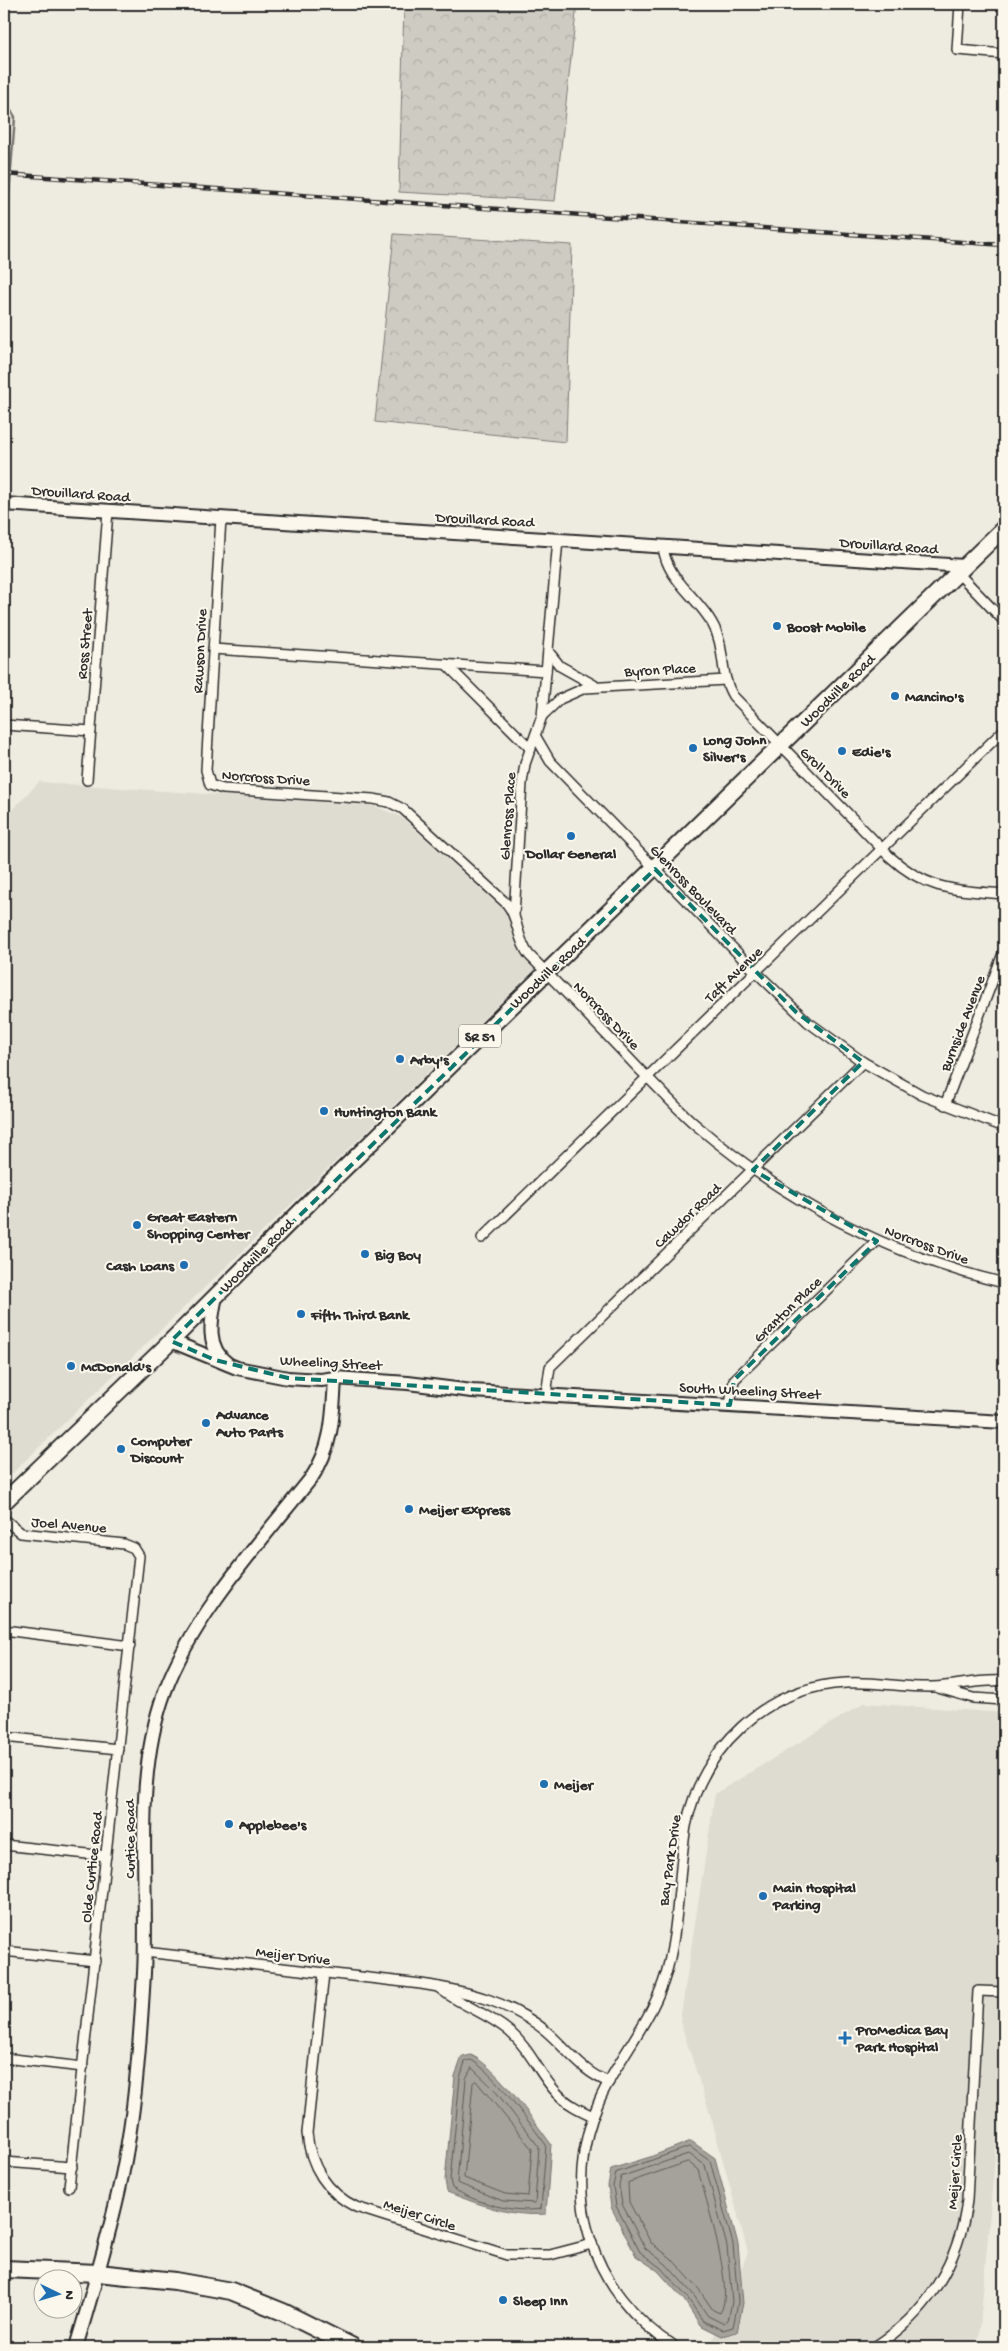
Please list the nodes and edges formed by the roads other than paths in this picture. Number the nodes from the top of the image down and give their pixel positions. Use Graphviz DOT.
graph roads {
  1 [pos="960,4"];
  2 [pos="1004,54"];
  3 [pos="4,504"];
  4 [pos="108,511"];
  5 [pos="221,518"];
  6 [pos="1004,528"];
  7 [pos="558,540"];
  8 [pos="663,547"];
  9 [pos="961,570"];
  10 [pos="1004,621"];
  11 [pos="213,649"];
  12 [pos="548,652"];
  13 [pos="446,664"];
  14 [pos="546,672"];
  15 [pos="726,680"];
  16 [pos="597,686"];
  17 [pos="542,716"];
  18 [pos="4,726"];
  19 [pos="1004,730"];
  20 [pos="91,731"];
  21 [pos="536,737"];
  22 [pos="781,746"];
  23 [pos="531,749"];
  24 [pos="87,780"];
  25 [pos="210,785"];
  26 [pos="882,848"];
  27 [pos="655,869"];
  28 [pos="1004,894"];
  29 [pos="514,915"];
  30 [pos="1004,952"];
  31 [pos="756,972"];
  32 [pos="547,973"];
  33 [pos="863,1062"];
  34 [pos="648,1077"];
  35 [pos="945,1105"];
  36 [pos="1004,1127"];
  37 [pos="753,1170"];
  38 [pos="482,1238"];
  39 [pos="878,1241"];
  40 [pos="1004,1283"];
  41 [pos="216,1296"];
  42 [pos="171,1341"];
  43 [pos="230,1366"];
  44 [pos="335,1378"];
  45 [pos="494,1392"];
  46 [pos="546,1395"];
  47 [pos="730,1405"];
  48 [pos="1004,1422"];
  49 [pos="4,1502"];
  50 [pos="4,1519"];
  51 [pos="136,1550"];
  52 [pos="4,1630"];
  53 [pos="130,1646"];
  54 [pos="1004,1681"];
  55 [pos="933,1686"];
  56 [pos="1004,1700"];
  57 [pos="4,1737"];
  58 [pos="118,1749"];
  59 [pos="4,1845"];
  60 [pos="106,1856"];
  61 [pos="4,1951"];
  62 [pos="144,1952"];
  63 [pos="95,1961"];
  64 [pos="324,1973"];
  65 [pos="438,1986"];
  66 [pos="1004,1992"];
  67 [pos="4,2058"];
  68 [pos="83,2067"];
  69 [pos="609,2082"];
  70 [pos="593,2116"];
  71 [pos="4,2162"];
  72 [pos="72,2167"];
  73 [pos="69,2187"];
  74 [pos="592,2244"];
  75 [pos="4,2268"];
  76 [pos="98,2273"];
  77 [pos="76,2347"];
  78 [pos="353,2347"];
  79 [pos="675,2347"];
  80 [pos="874,2347"];
  1 -- 2 [label="street"];
  3 -- 4 [label="street, Drouillard Road"];
  4 -- 5 [label="street, Drouillard Road"];
  4 -- 20 [label="street, Ross Street"];
  5 -- 7 [label="street, Drouillard Road"];
  5 -- 11 [label="street, Rawson Drive"];
  6 -- 9 [label="main road, Woodville Road / SR 51"];
  7 -- 8 [label="street, Drouillard Road"];
  7 -- 12 [label="street"];
  8 -- 9 [label="street, Drouillard Road"];
  8 -- 15 [label="street, Groll Drive"];
  9 -- 10 [label="street"];
  9 -- 22 [label="main road, Woodville Road / SR 51"];
  11 -- 13 [label="street"];
  11 -- 25 [label="street, Rawson Drive"];
  12 -- 14 [label="street"];
  12 -- 16 [label="street"];
  13 -- 14 [label="street"];
  13 -- 23 [label="street"];
  14 -- 17 [label="street"];
  15 -- 16 [label="street, Byron Place"];
  15 -- 22 [label="street, Groll Drive"];
  16 -- 17 [label="street, Byron Place"];
  17 -- 21 [label="street"];
  18 -- 20 [label="street"];
  19 -- 26 [label="street, Taft Avenue"];
  20 -- 24 [label="street, Ross Street"];
  21 -- 23 [label="street"];
  21 -- 27 [label="street, Glenross Boulevard"];
  22 -- 26 [label="street, Groll Drive"];
  22 -- 27 [label="main road, Woodville Road / SR 51"];
  23 -- 29 [label="street, Glenross Place"];
  25 -- 29 [label="street, Norcross Drive"];
  26 -- 28 [label="street, Groll Drive"];
  26 -- 31 [label="street, Taft Avenue"];
  27 -- 31 [label="street, Glenross Boulevard"];
  27 -- 32 [label="main road, Woodville Road / SR 51"];
  29 -- 32 [label="street, Norcross Drive"];
  30 -- 35 [label="street, Burnside Avenue"];
  31 -- 33 [label="street, Glenross Boulevard"];
  31 -- 34 [label="street, Taft Avenue"];
  32 -- 34 [label="street, Norcross Drive"];
  32 -- 41 [label="main road, Woodville Road / SR 51"];
  33 -- 35 [label="street, Glenross Boulevard"];
  33 -- 37 [label="street, Cawdor Road"];
  34 -- 37 [label="street, Norcross Drive"];
  34 -- 38 [label="street, Taft Avenue"];
  35 -- 36 [label="street, Glenross Boulevard"];
  37 -- 39 [label="street, Norcross Drive"];
  37 -- 46 [label="street, Cawdor Road"];
  39 -- 40 [label="street, Norcross Drive"];
  39 -- 47 [label="street, Granton Place"];
  41 -- 42 [label="main road, Woodville Road / SR 51"];
  41 -- 43 [label="street"];
  42 -- 43 [label="street, Wheeling Street"];
  42 -- 49 [label="main road, Woodville Road / SR 51"];
  43 -- 44 [label="street, Wheeling Street"];
  44 -- 45 [label="street, Wheeling Street"];
  44 -- 62 [label="street, Curtice Road"];
  45 -- 46 [label="street, South Wheeling Street"];
  46 -- 47 [label="street, South Wheeling Street"];
  47 -- 48 [label="street, South Wheeling Street"];
  50 -- 51 [label="street, Joel Avenue"];
  51 -- 53 [label="street, Olde Curtice Road"];
  52 -- 53 [label="street"];
  53 -- 58 [label="street, Olde Curtice Road"];
  54 -- 55 [label="street, Bay Park Drive"];
  55 -- 56 [label="street, Bay Park Drive"];
  55 -- 69 [label="street, Bay Park Drive"];
  57 -- 58 [label="street"];
  58 -- 60 [label="street, Olde Curtice Road"];
  59 -- 60 [label="street"];
  60 -- 63 [label="street, Olde Curtice Road"];
  61 -- 63 [label="street"];
  62 -- 64 [label="street, Meijer Drive"];
  62 -- 76 [label="street, Curtice Road"];
  63 -- 68 [label="street, Olde Curtice Road"];
  64 -- 65 [label="street, Meijer Drive"];
  64 -- 74 [label="street, Meijer Circle"];
  65 -- 69 [label="street, Meijer Drive"];
  65 -- 70 [label="street, Meijer Drive"];
  66 -- 80 [label="street, Meijer Circle"];
  67 -- 68 [label="street"];
  68 -- 72 [label="street, Olde Curtice Road"];
  69 -- 70 [label="street, Bay Park Drive"];
  70 -- 74 [label="street, Bay Park Drive"];
  71 -- 72 [label="street"];
  72 -- 73 [label="street, Olde Curtice Road"];
  74 -- 79 [label="street"];
  75 -- 76 [label="highway"];
  76 -- 77 [label="street, Curtice Road"];
  76 -- 78 [label="highway"];
}
